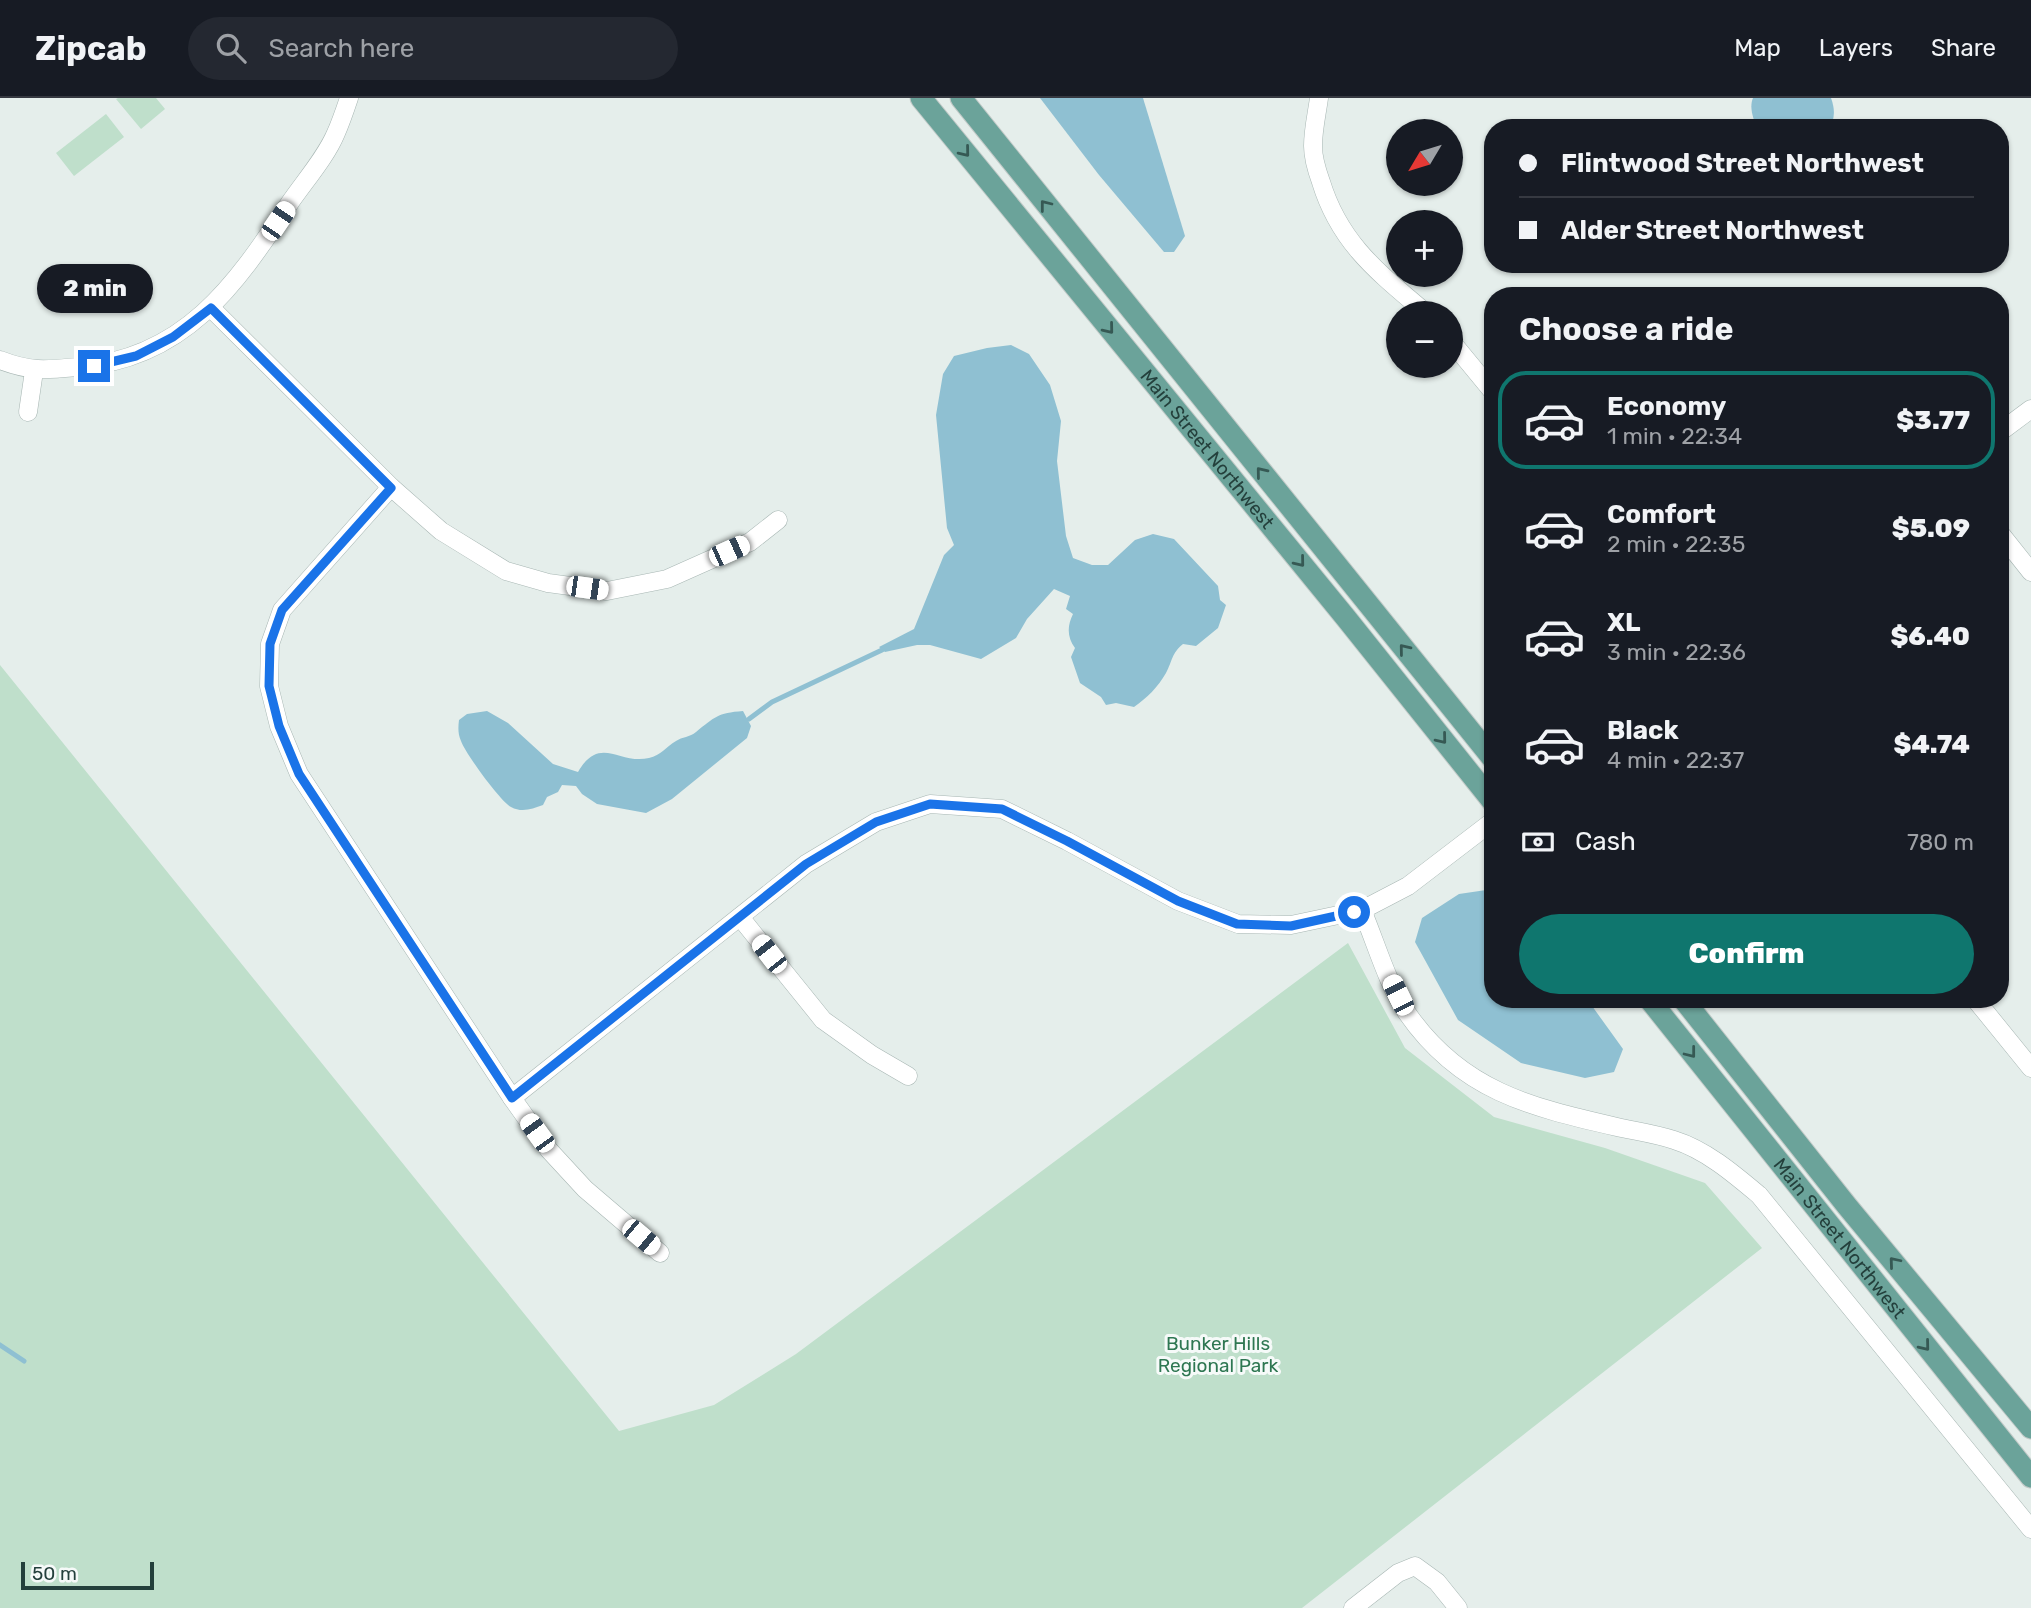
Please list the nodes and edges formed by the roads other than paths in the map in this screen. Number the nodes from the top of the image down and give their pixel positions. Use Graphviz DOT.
graph roads {
  1 [pos="349,98"];
  2 [pos="921,98"];
  3 [pos="961,98"];
  4 [pos="1319,98"];
  5 [pos="1412,301"];
  6 [pos="211,308"];
  7 [pos="1463,356"];
  8 [pos="0,360"];
  9 [pos="34,371"];
  10 [pos="1484,381"];
  11 [pos="2031,409"];
  12 [pos="27,412"];
  13 [pos="2009,425"];
  14 [pos="391,488"];
  15 [pos="778,520"];
  16 [pos="2009,544"];
  17 [pos="2031,572"];
  18 [pos="1484,748"];
  19 [pos="1484,791"];
  20 [pos="1484,828"];
  21 [pos="1362,910"];
  22 [pos="740,917"];
  23 [pos="1656,1008"];
  24 [pos="1690,1008"];
  25 [pos="1982,1008"];
  26 [pos="2031,1068"];
  27 [pos="908,1076"];
  28 [pos="512,1098"];
  29 [pos="660,1253"];
  30 [pos="2031,1428"];
  31 [pos="2031,1477"];
  32 [pos="2031,1529"];
  33 [pos="1353,1608"];
  34 [pos="1458,1608"];
  1 -- 6 [label="street"];
  2 -- 19 [label="main road, Main Street Northwest, one-way"];
  18 -- 3 [label="main road, Main Street Northwest, one-way"];
  4 -- 5 [label="street"];
  6 -- 9 [label="street"];
  6 -- 14 [label="street"];
  7 -- 10 [label="street"];
  8 -- 9 [label="street"];
  9 -- 12 [label="street"];
  11 -- 13 [label="street"];
  14 -- 15 [label="street"];
  14 -- 28 [label="street"];
  16 -- 17 [label="street"];
  20 -- 21 [label="street"];
  21 -- 22 [label="street"];
  21 -- 32 [label="street"];
  22 -- 27 [label="street"];
  22 -- 28 [label="street"];
  23 -- 31 [label="main road, Main Street Northwest, one-way"];
  30 -- 24 [label="main road, Main Street Northwest, one-way"];
  25 -- 26 [label="street"];
  28 -- 29 [label="street"];
  33 -- 34 [label="street"];
}
